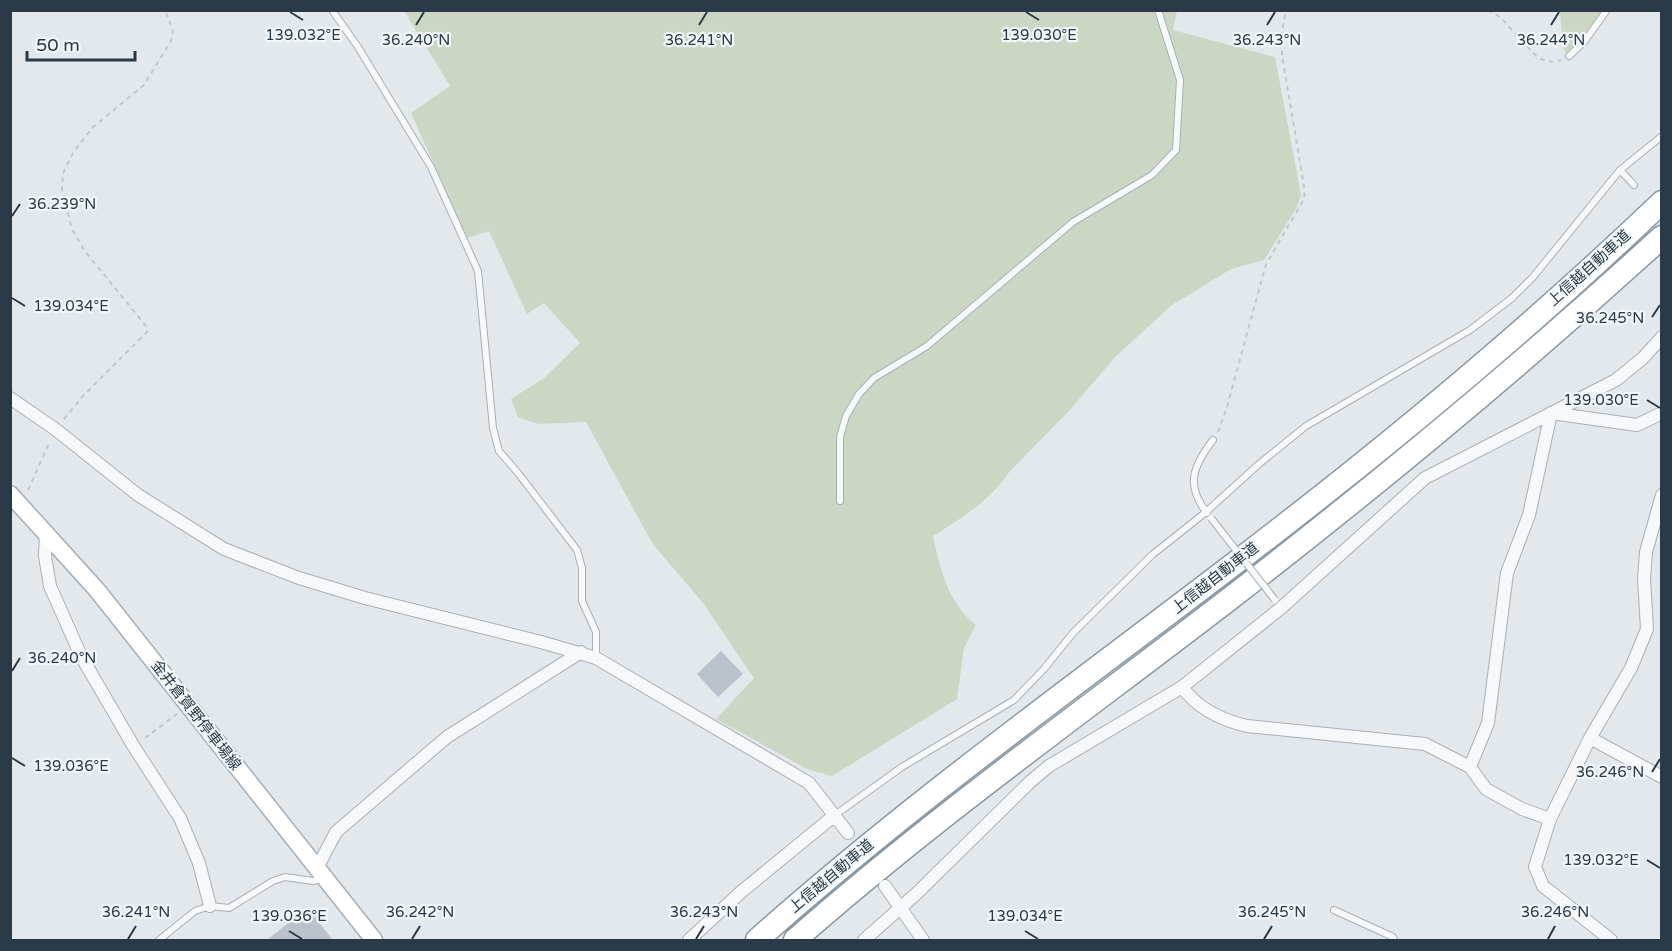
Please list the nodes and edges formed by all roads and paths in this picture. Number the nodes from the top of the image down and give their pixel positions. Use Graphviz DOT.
graph roads {
  1 [pos="165,10"];
  2 [pos="332,10"];
  3 [pos="1158,10"];
  4 [pos="1286,10"];
  5 [pos="1488,10"];
  6 [pos="1607,10"];
  7 [pos="1569,56"];
  8 [pos="1662,136"];
  9 [pos="1620,170"];
  10 [pos="1634,186"];
  11 [pos="1662,202"];
  12 [pos="1662,237"];
  13 [pos="1662,337"];
  14 [pos="10,398"];
  15 [pos="1551,413"];
  16 [pos="1662,413"];
  17 [pos="55,429"];
  18 [pos="1214,440"];
  19 [pos="1662,495"];
  20 [pos="16,500"];
  21 [pos="840,501"];
  22 [pos="1206,512"];
  23 [pos="45,532"];
  24 [pos="1278,604"];
  25 [pos="581,652"];
  26 [pos="596,657"];
  27 [pos="1182,687"];
  28 [pos="189,706"];
  29 [pos="1590,738"];
  30 [pos="134,747"];
  31 [pos="1470,767"];
  32 [pos="1662,777"];
  33 [pos="835,815"];
  34 [pos="1550,819"];
  35 [pos="848,833"];
  36 [pos="321,873"];
  37 [pos="885,886"];
  38 [pos="210,906"];
  39 [pos="900,908"];
  40 [pos="1334,910"];
  41 [pos="159,940"];
  42 [pos="374,940"];
  43 [pos="689,940"];
  44 [pos="757,940"];
  45 [pos="795,940"];
  46 [pos="864,940"];
  47 [pos="923,940"];
  48 [pos="1394,940"];
  49 [pos="1611,940"];
  1 -- 17 [label="path"];
  2 -- 26 [label="lane"];
  3 -- 21 [label="lane"];
  4 -- 18 [label="path"];
  5 -- 7 [label="path"];
  6 -- 7 [label="lane"];
  8 -- 9 [label="lane"];
  9 -- 10 [label="lane"];
  9 -- 22 [label="lane"];
  11 -- 44 [label="highway, 上信越自動車道"];
  12 -- 45 [label="highway, 上信越自動車道"];
  13 -- 15 [label="street"];
  14 -- 17 [label="street"];
  15 -- 16 [label="street"];
  15 -- 24 [label="street"];
  15 -- 31 [label="street"];
  17 -- 20 [label="path"];
  17 -- 25 [label="street"];
  18 -- 22 [label="lane"];
  19 -- 29 [label="street"];
  20 -- 23 [label="main road, 金井倉賀野停車場線"];
  22 -- 24 [label="lane, bridge"];
  22 -- 33 [label="lane"];
  23 -- 28 [label="main road, 金井倉賀野停車場線"];
  23 -- 30 [label="street"];
  24 -- 27 [label="street"];
  25 -- 26 [label="street"];
  25 -- 36 [label="street"];
  26 -- 33 [label="street"];
  27 -- 31 [label="street"];
  27 -- 39 [label="street"];
  28 -- 30 [label="path"];
  28 -- 36 [label="main road, 金井倉賀野停車場線"];
  29 -- 32 [label="street"];
  29 -- 34 [label="street"];
  30 -- 38 [label="street"];
  31 -- 34 [label="street"];
  33 -- 35 [label="street"];
  33 -- 43 [label="street"];
  34 -- 49 [label="street"];
  36 -- 38 [label="lane"];
  36 -- 42 [label="main road, 金井倉賀野停車場線"];
  37 -- 39 [label="street"];
  38 -- 41 [label="lane"];
  39 -- 46 [label="street"];
  39 -- 47 [label="street"];
  40 -- 48 [label="lane"];
}
